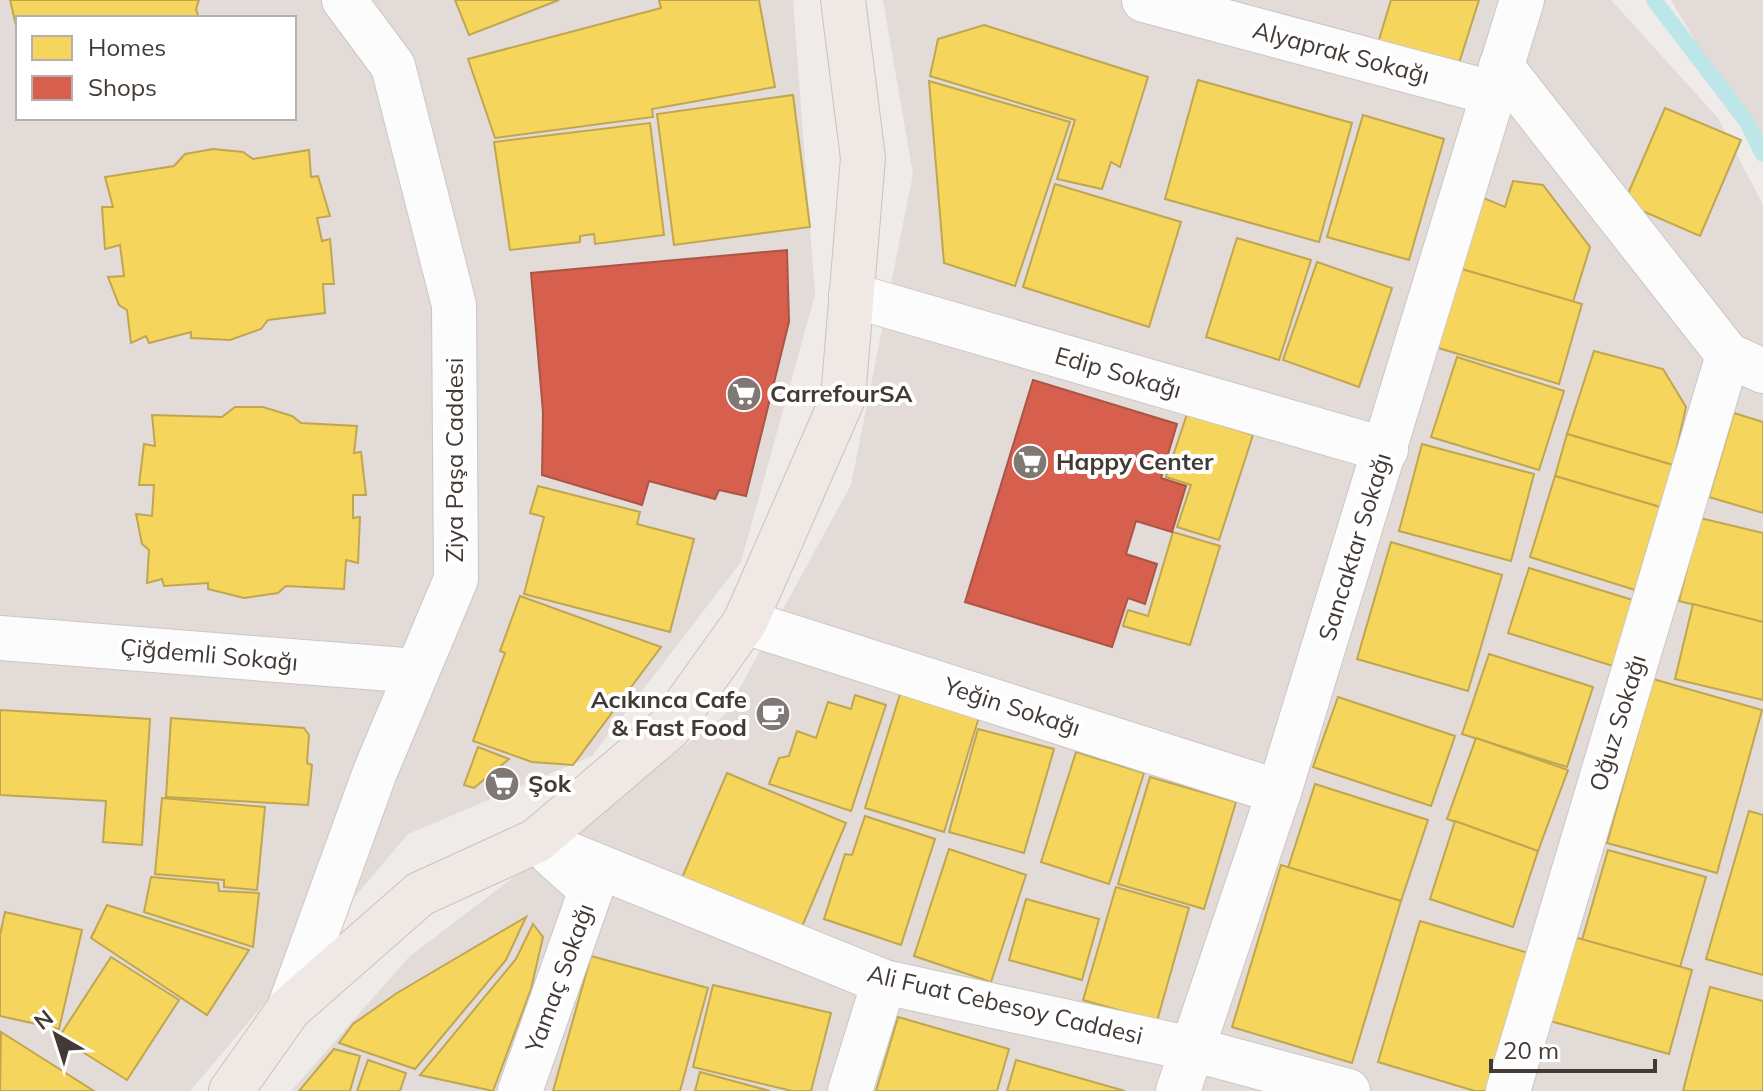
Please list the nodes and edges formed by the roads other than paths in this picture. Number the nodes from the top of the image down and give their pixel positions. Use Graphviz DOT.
graph roads {
  1 [pos="344,0"];
  2 [pos="843,0"];
  3 [pos="1144,0"];
  4 [pos="1522,0"];
  5 [pos="1497,80"];
  6 [pos="851,295"];
  7 [pos="1746,363"];
  8 [pos="1386,450"];
  9 [pos="745,622"];
  10 [pos="0,638"];
  11 [pos="417,671"];
  12 [pos="1279,792"];
  13 [pos="536,841"];
  14 [pos="884,982"];
  15 [pos="289,1009"];
  16 [pos="1192,1049"];
  17 [pos="231,1091"];
  18 [pos="520,1091"];
  19 [pos="850,1091"];
  20 [pos="1178,1091"];
  21 [pos="1348,1091"];
  22 [pos="1508,1091"];
  1 -- 11 [label="street, Ziya Paşa Caddesi"];
  2 -- 6 [label="main road"];
  3 -- 5 [label="street, Alyaprak Sokağı"];
  4 -- 5 [label="street, Sancaktar Sokağı"];
  5 -- 7 [label="street"];
  5 -- 8 [label="street, Sancaktar Sokağı"];
  6 -- 8 [label="street, Edip Sokağı"];
  6 -- 9 [label="main road"];
  7 -- 22 [label="street, Oğuz Sokağı"];
  8 -- 12 [label="street, Sancaktar Sokağı"];
  9 -- 12 [label="street, Yeğin Sokağı"];
  9 -- 13 [label="main road"];
  10 -- 11 [label="street, Çiğdemli Sokağı"];
  11 -- 15 [label="street, Ziya Paşa Caddesi"];
  12 -- 16 [label="street, Sancaktar Sokağı"];
  13 -- 14 [label="street, Ali Fuat Cebesoy Caddesi"];
  13 -- 15 [label="main road"];
  13 -- 18 [label="street, Yamaç Sokağı"];
  14 -- 16 [label="street, Ali Fuat Cebesoy Caddesi"];
  14 -- 19 [label="street"];
  15 -- 17 [label="main road"];
  16 -- 20 [label="street, Sancaktar Sokağı"];
  16 -- 21 [label="street, Ali Fuat Cebesoy Caddesi"];
}
